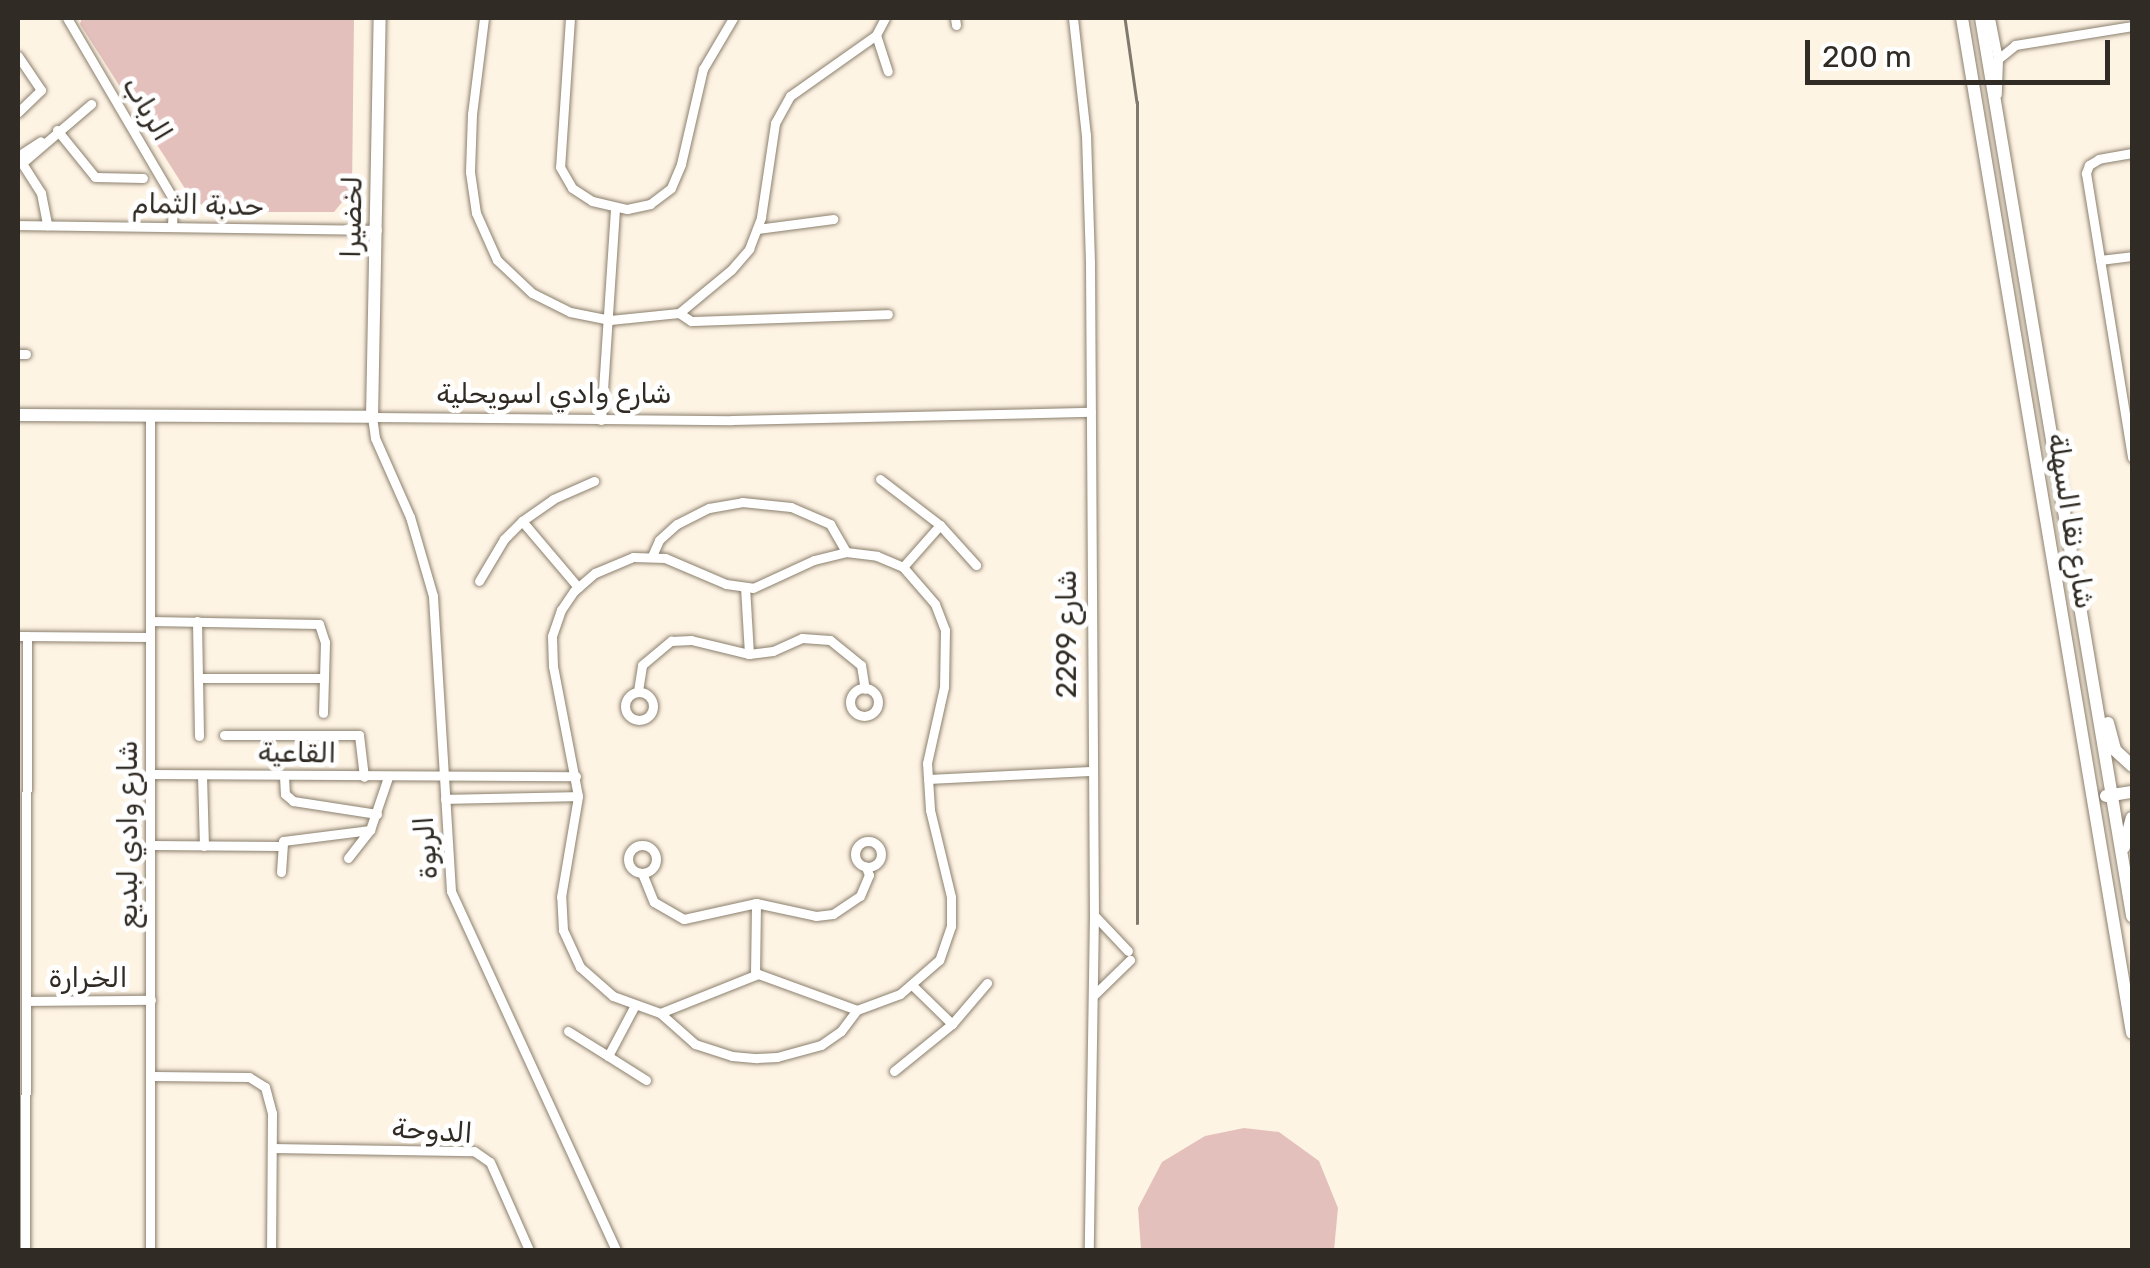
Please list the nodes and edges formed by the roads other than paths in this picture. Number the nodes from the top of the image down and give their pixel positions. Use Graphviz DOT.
graph roads {
  1 [pos="67,18"];
  2 [pos="380,18"];
  3 [pos="484,18"];
  4 [pos="570,18"];
  5 [pos="734,18"];
  6 [pos="885,18"];
  7 [pos="1073,18"];
  8 [pos="1962,18"];
  9 [pos="1981,18"];
  10 [pos="1990,18"];
  11 [pos="2132,26"];
  12 [pos="1993,32"];
  13 [pos="876,34"];
  14 [pos="2015,45"];
  15 [pos="18,56"];
  16 [pos="1998,59"];
  17 [pos="888,71"];
  18 [pos="1996,102"];
  19 [pos="91,104"];
  20 [pos="18,112"];
  21 [pos="57,130"];
  22 [pos="2132,152"];
  23 [pos="19,159"];
  24 [pos="143,178"];
  25 [pos="615,209"];
  26 [pos="833,219"];
  27 [pos="18,225"];
  28 [pos="47,225"];
  29 [pos="172,227"];
  30 [pos="756,229"];
  31 [pos="378,230"];
  32 [pos="2132,256"];
  33 [pos="2100,260"];
  34 [pos="679,313"];
  35 [pos="888,314"];
  36 [pos="610,320"];
  37 [pos="2132,384"];
  38 [pos="2121,386"];
  39 [pos="1090,412"];
  40 [pos="18,416"];
  41 [pos="372,417"];
  42 [pos="150,418"];
  43 [pos="601,420"];
  44 [pos="2132,457"];
  45 [pos="880,479"];
  46 [pos="594,481"];
  47 [pos="522,521"];
  48 [pos="940,525"];
  49 [pos="846,552"];
  50 [pos="652,556"];
  51 [pos="976,565"];
  52 [pos="903,567"];
  53 [pos="479,581"];
  54 [pos="578,587"];
  55 [pos="744,587"];
  56 [pos="150,621"];
  57 [pos="198,621"];
  58 [pos="22,636"];
  59 [pos="150,637"];
  60 [pos="750,654"];
  61 [pos="198,678"];
  62 [pos="324,678"];
  63 [pos="865,688"];
  64 [pos="2094,688"];
  65 [pos="638,691"];
  66 [pos="323,713"];
  67 [pos="224,735"];
  68 [pos="199,736"];
  69 [pos="2132,769"];
  70 [pos="1090,771"];
  71 [pos="150,774"];
  72 [pos="202,775"];
  73 [pos="284,776"];
  74 [pos="576,776"];
  75 [pos="2108,776"];
  76 [pos="364,777"];
  77 [pos="388,777"];
  78 [pos="442,778"];
  79 [pos="488,778"];
  80 [pos="928,779"];
  81 [pos="2090,779"];
  82 [pos="2132,792"];
  83 [pos="2112,795"];
  84 [pos="578,796"];
  85 [pos="445,798"];
  86 [pos="487,798"];
  87 [pos="2094,798"];
  88 [pos="376,814"];
  89 [pos="2132,818"];
  90 [pos="370,830"];
  91 [pos="150,845"];
  92 [pos="204,846"];
  93 [pos="280,846"];
  94 [pos="348,858"];
  95 [pos="2124,864"];
  96 [pos="866,867"];
  97 [pos="280,872"];
  98 [pos="642,872"];
  99 [pos="756,903"];
  100 [pos="1094,914"];
  101 [pos="2132,916"];
  102 [pos="755,974"];
  103 [pos="987,983"];
  104 [pos="912,985"];
  105 [pos="1093,996"];
  106 [pos="150,1000"];
  107 [pos="26,1001"];
  108 [pos="635,1005"];
  109 [pos="858,1010"];
  110 [pos="660,1013"];
  111 [pos="952,1024"];
  112 [pos="568,1032"];
  113 [pos="2132,1033"];
  114 [pos="608,1056"];
  115 [pos="894,1072"];
  116 [pos="153,1076"];
  117 [pos="646,1080"];
  118 [pos="272,1148"];
  119 [pos="21,1151"];
  120 [pos="25,1250"];
  121 [pos="150,1250"];
  122 [pos="271,1250"];
  123 [pos="529,1250"];
  124 [pos="616,1250"];
  125 [pos="1089,1250"];
  1 -- 29 [label="street, الرباب"];
  2 -- 31 [label="street, لخضيرا"];
  3 -- 36 [label="street"];
  4 -- 25 [label="street"];
  5 -- 25 [label="street"];
  6 -- 13 [label="street"];
  7 -- 39 [label="street, شارع 2299"];
  8 -- 81 [label="street, شارع نقا السهلة"];
  9 -- 18 [label="street, شارع نقا السهلة"];
  10 -- 12 [label="street"];
  11 -- 14 [label="street"];
  12 -- 14 [label="street"];
  12 -- 16 [label="street"];
  13 -- 17 [label="street"];
  13 -- 30 [label="street"];
  14 -- 16 [label="street"];
  15 -- 20 [label="street"];
  16 -- 18 [label="street"];
  18 -- 64 [label="street, شارع نقا السهلة"];
  19 -- 21 [label="street"];
  21 -- 23 [label="street"];
  21 -- 24 [label="street"];
  22 -- 33 [label="street"];
  23 -- 28 [label="street"];
  25 -- 36 [label="street"];
  26 -- 30 [label="street"];
  27 -- 28 [label="street, حدبة الثمام"];
  28 -- 29 [label="street, حدبة الثمام"];
  29 -- 31 [label="street, حدبة الثمام"];
  30 -- 34 [label="street"];
  31 -- 41 [label="street, لخضيرا"];
  32 -- 33 [label="street"];
  33 -- 38 [label="street"];
  34 -- 35 [label="street"];
  34 -- 36 [label="street"];
  36 -- 43 [label="street"];
  37 -- 38 [label="street"];
  38 -- 44 [label="street"];
  39 -- 43 [label="street, شارع وادي اسويحلية"];
  39 -- 70 [label="street, شارع 2299"];
  40 -- 42 [label="street, شارع وادي اسويحلية"];
  41 -- 42 [label="street, شارع وادي اسويحلية"];
  41 -- 43 [label="street, شارع وادي اسويحلية"];
  41 -- 78 [label="street, الربوة"];
  42 -- 56 [label="street, شارع وادي لبديع"];
  45 -- 48 [label="street"];
  46 -- 47 [label="street"];
  47 -- 53 [label="street"];
  47 -- 54 [label="street"];
  48 -- 51 [label="street"];
  48 -- 52 [label="street"];
  49 -- 50 [label="street"];
  49 -- 52 [label="street"];
  49 -- 55 [label="street"];
  50 -- 54 [label="street"];
  50 -- 55 [label="street"];
  52 -- 80 [label="street"];
  54 -- 74 [label="street"];
  55 -- 60 [label="street"];
  56 -- 57 [label="street"];
  56 -- 59 [label="street, شارع وادي لبديع"];
  57 -- 61 [label="street"];
  57 -- 62 [label="street"];
  58 -- 59 [label="street"];
  58 -- 107 [label="street, الخرارة"];
  59 -- 71 [label="street, شارع وادي لبديع"];
  60 -- 63 [label="street"];
  60 -- 65 [label="street"];
  61 -- 62 [label="street"];
  61 -- 68 [label="street"];
  62 -- 66 [label="street"];
  64 -- 69 [label="street"];
  64 -- 75 [label="street, شارع نقا السهلة"];
  67 -- 76 [label="street"];
  69 -- 75 [label="street"];
  70 -- 80 [label="street"];
  70 -- 100 [label="street, شارع 2299"];
  71 -- 72 [label="street, القاعية"];
  71 -- 91 [label="street, شارع وادي لبديع"];
  72 -- 73 [label="street, القاعية"];
  72 -- 92 [label="street"];
  73 -- 76 [label="street, القاعية"];
  73 -- 88 [label="street"];
  74 -- 79 [label="street, القاعية"];
  74 -- 84 [label="street"];
  75 -- 81 [label="street"];
  75 -- 83 [label="street, شارع نقا السهلة"];
  76 -- 77 [label="street, القاعية"];
  77 -- 78 [label="street, القاعية"];
  77 -- 88 [label="street"];
  78 -- 79 [label="street, القاعية"];
  78 -- 85 [label="street, الربوة"];
  79 -- 86 [label="street"];
  80 -- 104 [label="street"];
  81 -- 87 [label="street, شارع نقا السهلة"];
  82 -- 83 [label="street"];
  83 -- 87 [label="street"];
  83 -- 95 [label="street, شارع نقا السهلة"];
  84 -- 86 [label="street"];
  84 -- 108 [label="street"];
  85 -- 86 [label="street"];
  85 -- 124 [label="street, الربوة"];
  87 -- 113 [label="street, شارع نقا السهلة"];
  88 -- 90 [label="street"];
  89 -- 95 [label="street"];
  90 -- 93 [label="street"];
  90 -- 94 [label="street"];
  91 -- 92 [label="street"];
  91 -- 106 [label="street, شارع وادي لبديع"];
  92 -- 93 [label="street"];
  93 -- 97 [label="street"];
  95 -- 101 [label="street, شارع نقا السهلة"];
  96 -- 99 [label="street"];
  98 -- 99 [label="street"];
  99 -- 102 [label="street"];
  100 -- 105 [label="street, شارع 2299"];
  100 -- 105 [label="street"];
  102 -- 109 [label="street"];
  102 -- 110 [label="street"];
  103 -- 111 [label="street"];
  104 -- 109 [label="street"];
  104 -- 111 [label="street"];
  105 -- 125 [label="street, شارع 2299"];
  106 -- 107 [label="street, الخرارة"];
  106 -- 116 [label="street, شارع وادي لبديع"];
  107 -- 119 [label="street, الخرارة"];
  108 -- 110 [label="street"];
  108 -- 114 [label="street"];
  109 -- 110 [label="street"];
  111 -- 115 [label="street"];
  112 -- 114 [label="street"];
  114 -- 117 [label="street"];
  116 -- 118 [label="street"];
  116 -- 121 [label="street, شارع وادي لبديع"];
  118 -- 122 [label="street"];
  118 -- 123 [label="street, الدوحة"];
  119 -- 120 [label="street, الخرارة"];
}
